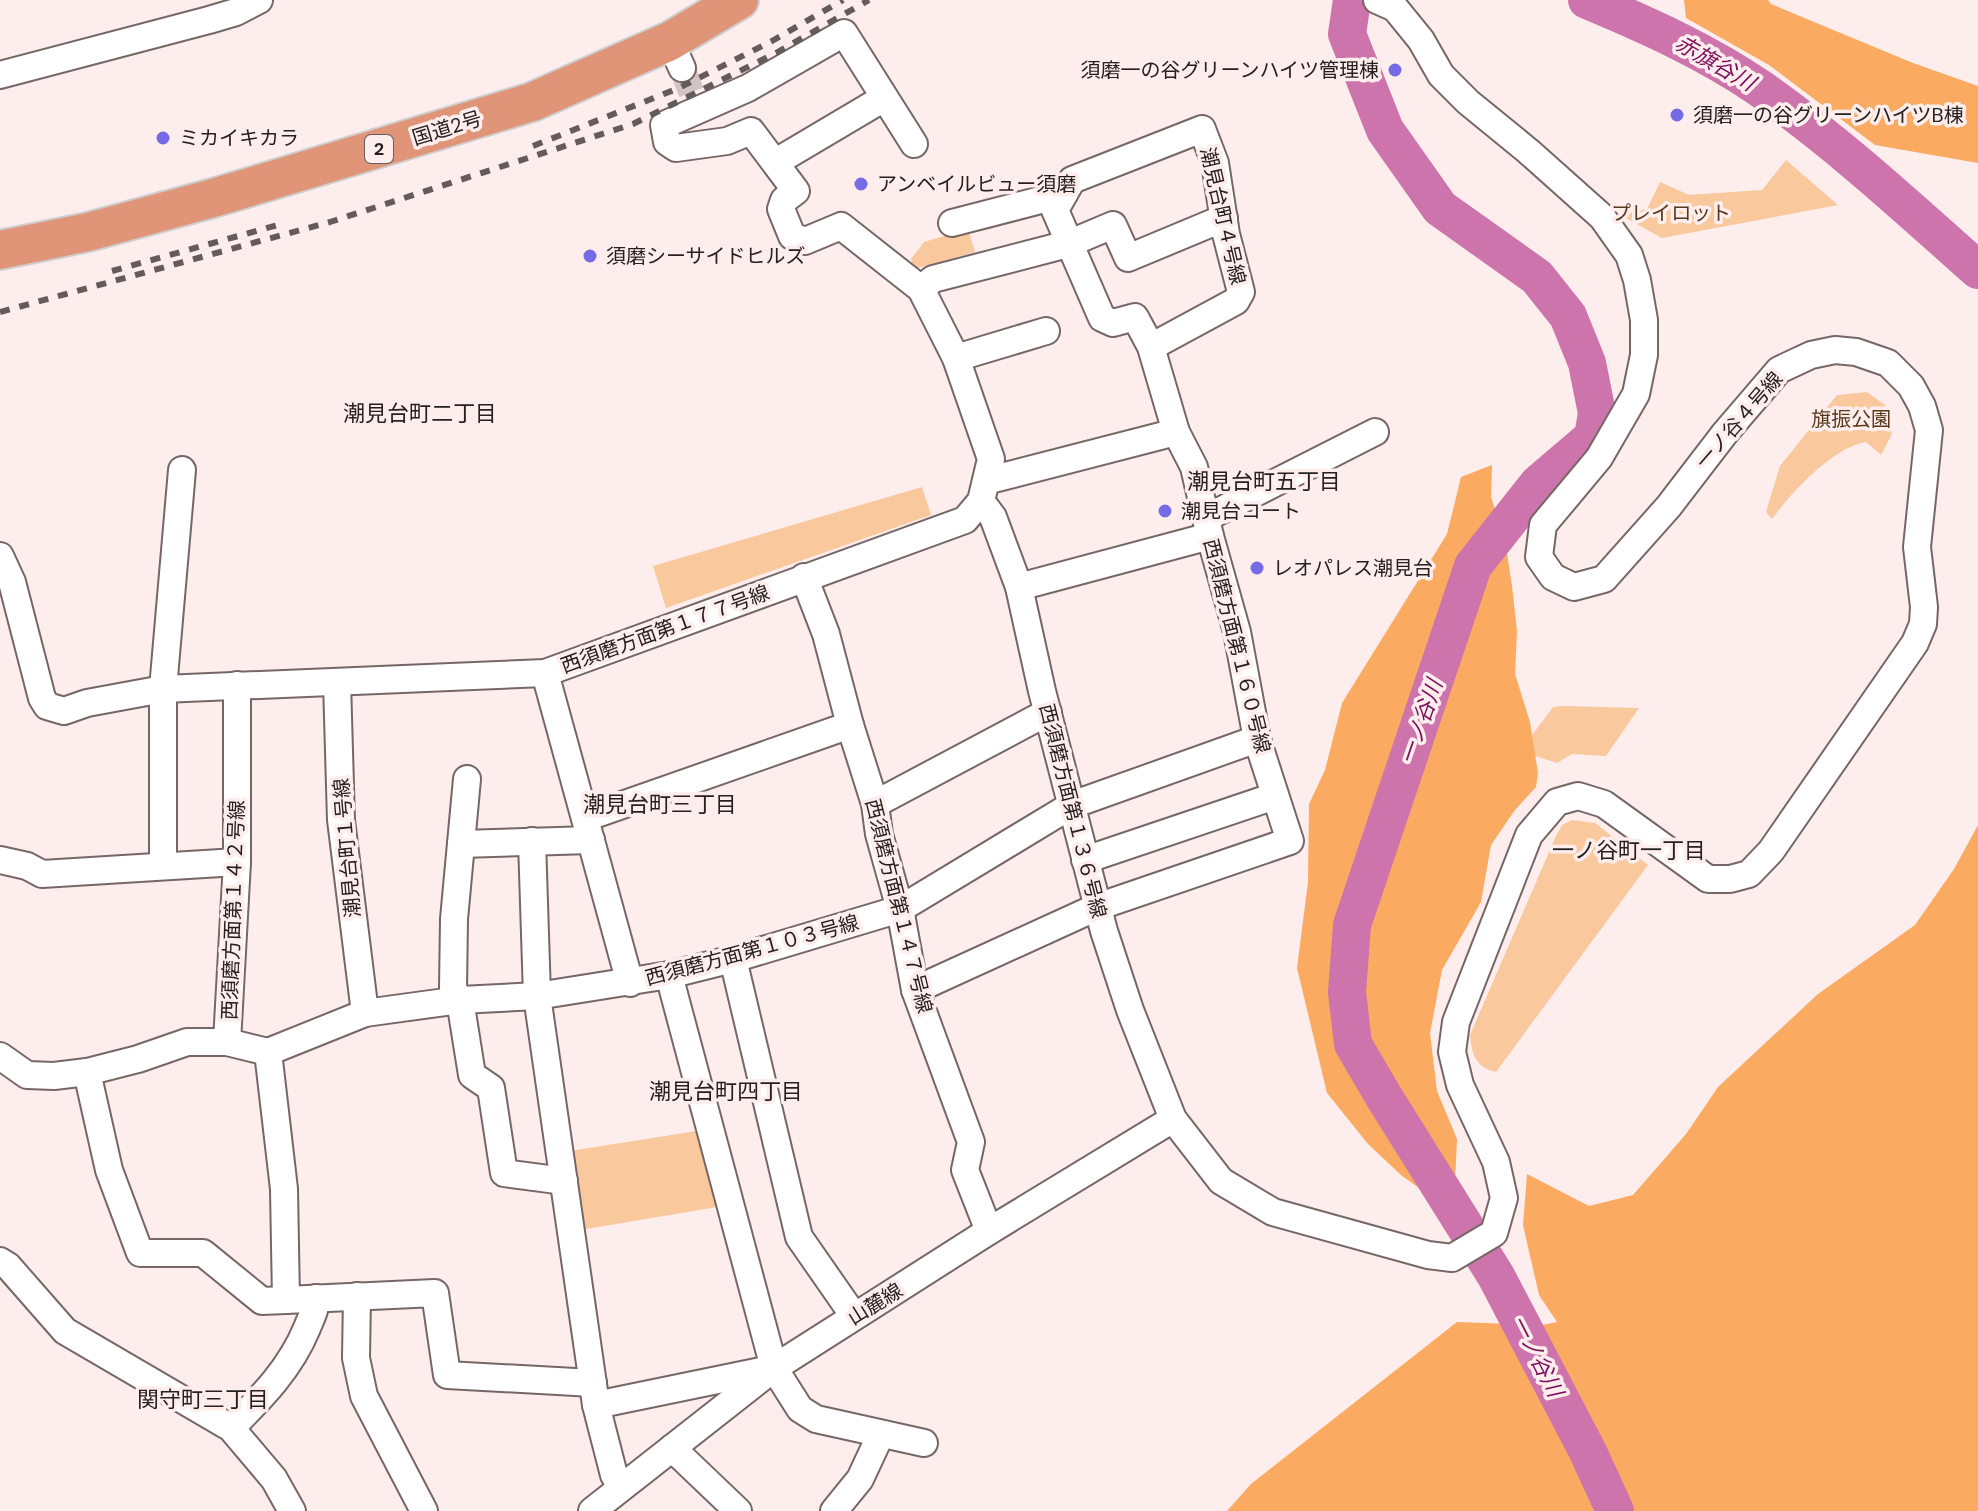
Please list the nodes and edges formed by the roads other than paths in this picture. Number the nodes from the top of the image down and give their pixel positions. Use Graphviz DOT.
graph roads {
  1 [pos="259,0"];
  2 [pos="739,0"];
  3 [pos="1389,5"];
  4 [pos="0,75"];
  5 [pos="884,98"];
  6 [pos="914,144"];
  7 [pos="776,162"];
  8 [pos="1064,194"];
  9 [pos="1224,218"];
  10 [pos="952,223"];
  11 [pos="1068,244"];
  12 [pos="0,250"];
  13 [pos="921,289"];
  14 [pos="1046,331"];
  15 [pos="1151,347"];
  16 [pos="956,358"];
  17 [pos="1176,432"];
  18 [pos="1375,432"];
  19 [pos="182,470"];
  20 [pos="984,491"];
  21 [pos="1208,527"];
  22 [pos="0,556"];
  23 [pos="804,577"];
  24 [pos="1019,587"];
  25 [pos="545,673"];
  26 [pos="337,682"];
  27 [pos="237,685"];
  28 [pos="163,689"];
  29 [pos="1048,712"];
  30 [pos="850,725"];
  31 [pos="1257,739"];
  32 [pos="467,779"];
  33 [pos="1275,796"];
  34 [pos="875,804"];
  35 [pos="1072,805"];
  36 [pos="588,829"];
  37 [pos="532,841"];
  38 [pos="461,844"];
  39 [pos="0,860"];
  40 [pos="1085,860"];
  41 [pos="237,862"];
  42 [pos="163,865"];
  43 [pos="1097,907"];
  44 [pos="900,909"];
  45 [pos="733,959"];
  46 [pos="669,975"];
  47 [pos="630,983"];
  48 [pos="915,990"];
  49 [pos="537,996"];
  50 [pos="460,1000"];
  51 [pos="365,1013"];
  52 [pos="227,1042"];
  53 [pos="268,1052"];
  54 [pos="0,1056"];
  55 [pos="87,1072"];
  56 [pos="1173,1119"];
  57 [pos="564,1181"];
  58 [pos="989,1231"];
  59 [pos="1452,1258"];
  60 [pos="0,1261"];
  61 [pos="357,1296"];
  62 [pos="316,1298"];
  63 [pos="286,1300"];
  64 [pos="854,1316"];
  65 [pos="774,1368"];
  66 [pos="595,1394"];
  67 [pos="231,1428"];
  68 [pos="881,1434"];
  69 [pos="924,1443"];
  70 [pos="672,1448"];
  71 [pos="621,1487"];
  72 [pos="292,1511"];
  73 [pos="424,1511"];
  74 [pos="592,1511"];
  75 [pos="738,1511"];
  76 [pos="834,1511"];
  1 -- 4 [label="street"];
  2 -- 12 [label="highway, 国道2号 / 2"];
  3 -- 59 [label="street, 一ノ谷４号線"];
  5 -- 6 [label="street"];
  5 -- 7 [label="street"];
  5 -- 7 [label="street, 西須磨方面第１３６号線"];
  7 -- 13 [label="street, 西須磨方面第１３６号線"];
  8 -- 9 [label="street, 潮見台町４号線"];
  8 -- 10 [label="street"];
  8 -- 11 [label="street, 西須磨方面第１６０号線"];
  9 -- 11 [label="street"];
  9 -- 15 [label="street, 潮見台町４号線"];
  11 -- 13 [label="street"];
  11 -- 15 [label="street, 西須磨方面第１６０号線"];
  13 -- 16 [label="street, 西須磨方面第１３６号線"];
  14 -- 16 [label="street"];
  15 -- 17 [label="street, 西須磨方面第１６０号線"];
  16 -- 20 [label="street, 西須磨方面第１３６号線"];
  17 -- 20 [label="street"];
  17 -- 21 [label="street, 西須磨方面第１６０号線"];
  18 -- 21 [label="street"];
  19 -- 28 [label="street"];
  20 -- 23 [label="street, 西須磨方面第１７７号線"];
  20 -- 24 [label="street, 西須磨方面第１３６号線"];
  21 -- 24 [label="street"];
  21 -- 31 [label="street, 西須磨方面第１６０号線"];
  22 -- 28 [label="street, 西須磨方面第１７７号線"];
  23 -- 25 [label="street, 西須磨方面第１７７号線"];
  23 -- 30 [label="street, 西須磨方面第１４７号線"];
  24 -- 29 [label="street, 西須磨方面第１３６号線"];
  25 -- 26 [label="street, 西須磨方面第１７７号線"];
  25 -- 36 [label="street"];
  26 -- 27 [label="street, 西須磨方面第１７７号線"];
  26 -- 51 [label="street, 潮見台町１号線"];
  27 -- 28 [label="street, 西須磨方面第１７７号線"];
  27 -- 41 [label="street, 西須磨方面第１４２号線"];
  28 -- 42 [label="street"];
  29 -- 34 [label="street"];
  29 -- 35 [label="street, 西須磨方面第１３６号線"];
  30 -- 34 [label="street, 西須磨方面第１４７号線"];
  30 -- 36 [label="street"];
  31 -- 33 [label="street, 西須磨方面第１６０号線"];
  31 -- 35 [label="street, 西須磨方面第１０３号線"];
  32 -- 38 [label="street"];
  33 -- 40 [label="street"];
  33 -- 43 [label="street, 西須磨方面第１６０号線"];
  34 -- 44 [label="street, 西須磨方面第１４７号線"];
  35 -- 40 [label="street, 西須磨方面第１３６号線"];
  35 -- 44 [label="street, 西須磨方面第１０３号線"];
  36 -- 37 [label="street"];
  36 -- 47 [label="street"];
  37 -- 38 [label="street"];
  37 -- 49 [label="street"];
  38 -- 50 [label="street"];
  39 -- 42 [label="street"];
  40 -- 43 [label="street, 西須磨方面第１３６号線"];
  41 -- 42 [label="street"];
  41 -- 52 [label="street, 西須磨方面第１４２号線"];
  43 -- 48 [label="street"];
  43 -- 56 [label="street, 西須磨方面第１３６号線"];
  44 -- 45 [label="street, 西須磨方面第１０３号線"];
  44 -- 48 [label="street, 西須磨方面第１４７号線"];
  45 -- 46 [label="street, 西須磨方面第１０３号線"];
  45 -- 64 [label="street"];
  46 -- 47 [label="street, 西須磨方面第１０３号線"];
  46 -- 65 [label="street"];
  47 -- 49 [label="street, 西須磨方面第１０３号線"];
  48 -- 58 [label="street, 西須磨方面第１４７号線"];
  49 -- 50 [label="street, 西須磨方面第１０３号線"];
  49 -- 57 [label="street"];
  50 -- 51 [label="street, 西須磨方面第１０３号線"];
  50 -- 57 [label="street"];
  51 -- 53 [label="street, 西須磨方面第１０３号線"];
  52 -- 53 [label="street, 西須磨方面第１４２号線"];
  52 -- 55 [label="street"];
  53 -- 63 [label="street"];
  54 -- 55 [label="street"];
  55 -- 63 [label="street"];
  56 -- 58 [label="street, 山麓線"];
  56 -- 59 [label="street, 西須磨方面第１３６号線"];
  57 -- 66 [label="street"];
  58 -- 64 [label="street, 山麓線"];
  60 -- 67 [label="street"];
  61 -- 62 [label="street"];
  61 -- 66 [label="street"];
  61 -- 73 [label="street"];
  62 -- 63 [label="street"];
  62 -- 67 [label="street"];
  64 -- 65 [label="street, 山麓線"];
  65 -- 66 [label="street"];
  65 -- 68 [label="street"];
  65 -- 70 [label="street, 山麓線"];
  66 -- 71 [label="street"];
  67 -- 72 [label="street"];
  68 -- 69 [label="street"];
  68 -- 76 [label="street"];
  70 -- 71 [label="street, 山麓線"];
  70 -- 75 [label="street"];
  71 -- 74 [label="street, 山麓線"];
}
